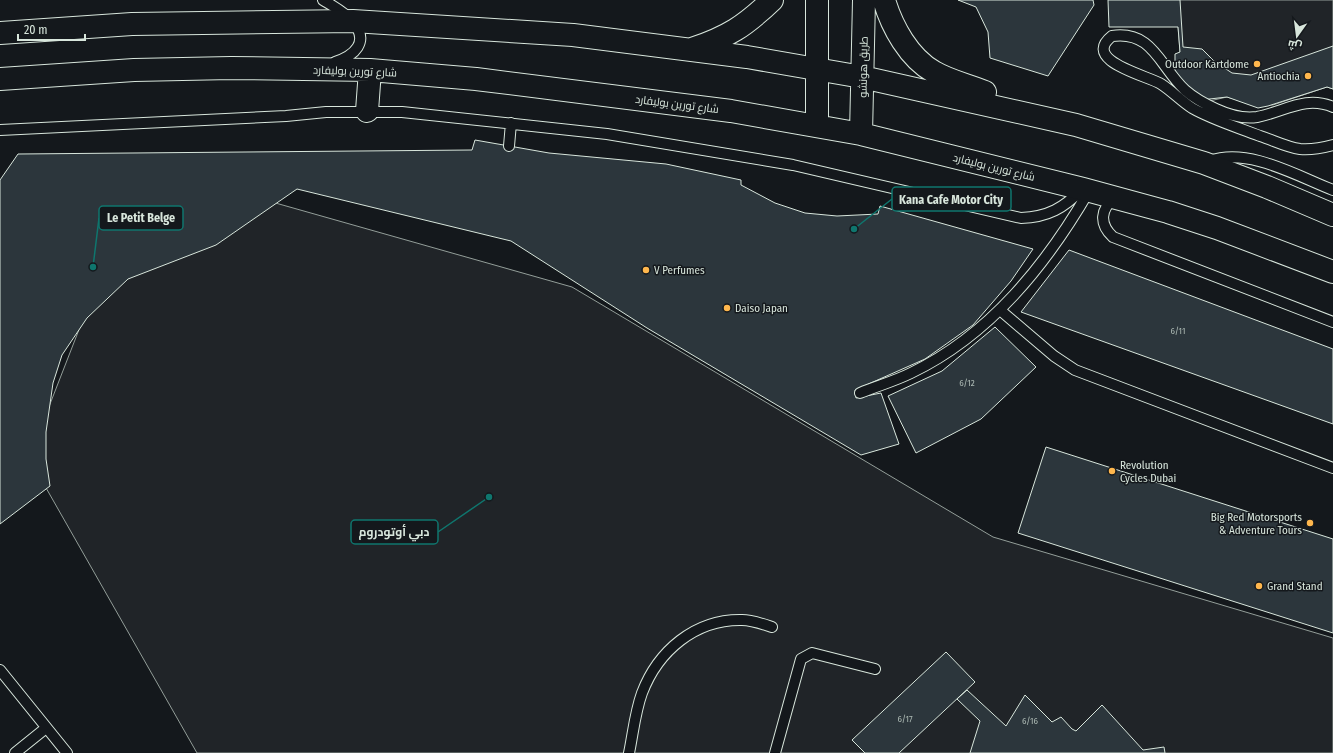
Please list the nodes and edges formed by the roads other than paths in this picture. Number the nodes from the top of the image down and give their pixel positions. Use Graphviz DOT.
graph roads {
  1 [pos="323,0"];
  2 [pos="772,0"];
  3 [pos="817,0"];
  4 [pos="864,0"];
  5 [pos="884,0"];
  6 [pos="353,21"];
  7 [pos="0,33"];
  8 [pos="688,50"];
  9 [pos="818,69"];
  10 [pos="310,70"];
  11 [pos="370,70"];
  12 [pos="862,77"];
  13 [pos="0,79"];
  14 [pos="1333,107"];
  15 [pos="1004,108"];
  16 [pos="367,111"];
  17 [pos="511,123"];
  18 [pos="817,125"];
  19 [pos="0,130"];
  20 [pos="861,134"];
  21 [pos="1333,145"];
  22 [pos="509,146"];
  23 [pos="1204,163"];
  24 [pos="1086,190"];
  25 [pos="1333,190"];
  26 [pos="1115,198"];
  27 [pos="1333,215"];
  28 [pos="1333,272"];
  29 [pos="1000,310"];
  30 [pos="1333,322"];
  31 [pos="860,393"];
  32 [pos="1333,468"];
  33 [pos="772,627"];
  34 [pos="875,669"];
  35 [pos="0,670"];
  36 [pos="46,728"];
  37 [pos="15,753"];
  38 [pos="67,753"];
  39 [pos="629,753"];
  40 [pos="775,753"];
  1 -- 6 [label="lane"];
  2 -- 8 [label="main road"];
  3 -- 9 [label="main road"];
  4 -- 12 [label="main road, طريق هونشو"];
  5 -- 15 [label="main road"];
  6 -- 7 [label="main road"];
  6 -- 8 [label="main road"];
  6 -- 10 [label="lane"];
  8 -- 9 [label="main road"];
  9 -- 12 [label="main road"];
  9 -- 18 [label="main road"];
  10 -- 11 [label="main road, شارع تورين بوليفارد"];
  10 -- 13 [label="main road, شارع تورين بوليفارد"];
  11 -- 16 [label="main road"];
  11 -- 18 [label="main road, شارع تورين بوليفارد"];
  12 -- 15 [label="main road"];
  12 -- 20 [label="main road, طريق هونشو"];
  14 -- 21 [label="lane"];
  15 -- 23 [label="main road"];
  16 -- 17 [label="lane"];
  16 -- 19 [label="lane"];
  17 -- 22 [label="lane"];
  17 -- 24 [label="lane"];
  18 -- 20 [label="main road, شارع تورين بوليفارد"];
  20 -- 24 [label="main road, شارع تورين بوليفارد"];
  23 -- 25 [label="lane"];
  23 -- 27 [label="main road"];
  24 -- 26 [label="main road, شارع تورين بوليفارد"];
  24 -- 29 [label="lane"];
  26 -- 28 [label="main road, شارع تورين بوليفارد"];
  26 -- 30 [label="lane"];
  29 -- 31 [label="lane"];
  29 -- 32 [label="lane"];
  33 -- 39 [label="lane"];
  34 -- 40 [label="lane"];
  35 -- 36 [label="lane"];
  36 -- 37 [label="lane"];
  36 -- 38 [label="lane"];
}
